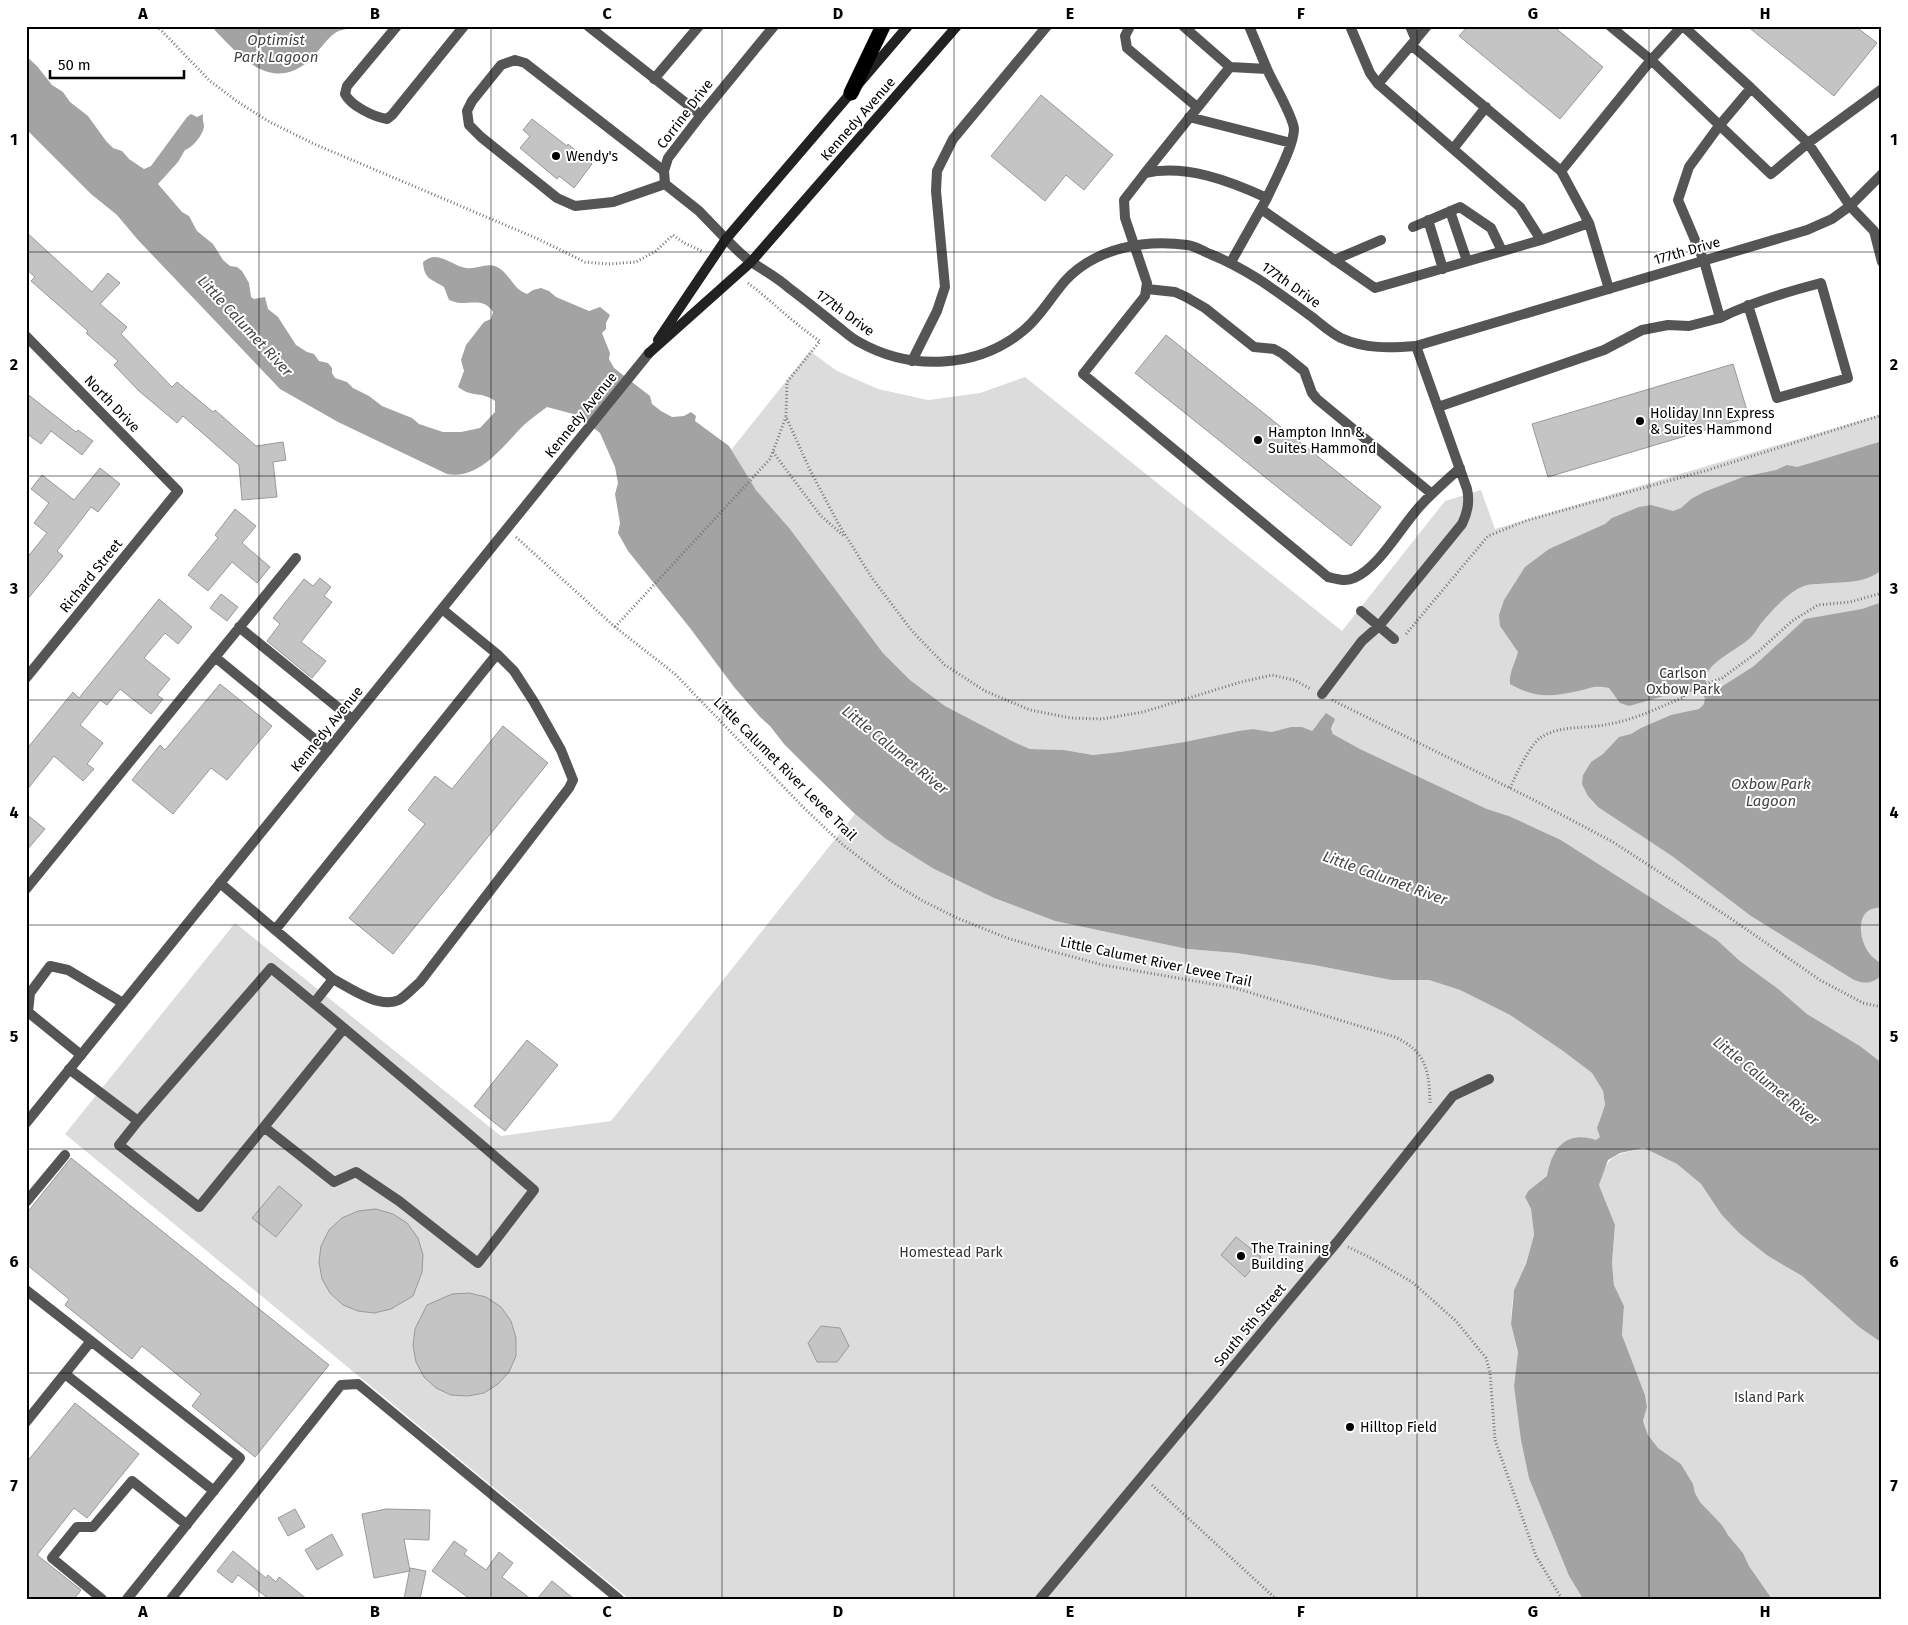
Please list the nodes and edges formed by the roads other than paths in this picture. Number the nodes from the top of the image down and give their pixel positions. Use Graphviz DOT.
graph roads {
  1 [pos="397,26"];
  2 [pos="464,26"];
  3 [pos="588,26"];
  4 [pos="699,26"];
  5 [pos="774,26"];
  6 [pos="883,26"];
  7 [pos="908,26"];
  8 [pos="956,26"];
  9 [pos="1047,26"];
  10 [pos="1130,26"];
  11 [pos="1183,26"];
  12 [pos="1249,26"];
  13 [pos="1350,26"];
  14 [pos="1410,26"];
  15 [pos="1427,26"];
  16 [pos="1610,26"];
  17 [pos="1683,26"];
  18 [pos="1413,42"];
  19 [pos="1651,60"];
  20 [pos="1230,67"];
  21 [pos="1266,69"];
  22 [pos="654,79"];
  23 [pos="1378,84"];
  24 [pos="1751,88"];
  25 [pos="1882,90"];
  26 [pos="851,92"];
  27 [pos="1197,107"];
  28 [pos="1486,107"];
  29 [pos="700,115"];
  30 [pos="1189,117"];
  31 [pos="1719,126"];
  32 [pos="1291,143"];
  33 [pos="1808,143"];
  34 [pos="1453,149"];
  35 [pos="664,170"];
  36 [pos="1561,171"];
  37 [pos="1145,173"];
  38 [pos="1882,174"];
  39 [pos="666,184"];
  40 [pos="1267,198"];
  41 [pos="1850,206"];
  42 [pos="1261,210"];
  43 [pos="1450,211"];
  44 [pos="1428,220"];
  45 [pos="1589,223"];
  46 [pos="1413,227"];
  47 [pos="726,240"];
  48 [pos="1381,240"];
  49 [pos="1541,240"];
  50 [pos="1133,246"];
  51 [pos="1502,251"];
  52 [pos="1334,260"];
  53 [pos="1704,261"];
  54 [pos="751,262"];
  55 [pos="1231,262"];
  56 [pos="1467,262"];
  57 [pos="1882,262"];
  58 [pos="1443,268"];
  59 [pos="1147,289"];
  60 [pos="1609,289"];
  61 [pos="1748,305"];
  62 [pos="1720,318"];
  63 [pos="26,336"];
  64 [pos="1416,346"];
  65 [pos="649,353"];
  66 [pos="912,361"];
  67 [pos="1438,407"];
  68 [pos="1460,468"];
  69 [pos="178,491"];
  70 [pos="1432,494"];
  71 [pos="296,558"];
  72 [pos="442,609"];
  73 [pos="1361,611"];
  74 [pos="1379,626"];
  75 [pos="239,628"];
  76 [pos="1394,639"];
  77 [pos="497,654"];
  78 [pos="215,657"];
  79 [pos="26,678"];
  80 [pos="1322,694"];
  81 [pos="352,719"];
  82 [pos="328,750"];
  83 [pos="220,883"];
  84 [pos="26,889"];
  85 [pos="275,930"];
  86 [pos="333,979"];
  87 [pos="314,1003"];
  88 [pos="123,1004"];
  89 [pos="344,1028"];
  90 [pos="81,1056"];
  91 [pos="69,1070"];
  92 [pos="1489,1079"];
  93 [pos="138,1121"];
  94 [pos="26,1123"];
  95 [pos="264,1127"];
  96 [pos="65,1155"];
  97 [pos="26,1202"];
  98 [pos="26,1290"];
  99 [pos="91,1341"];
  100 [pos="65,1374"];
  101 [pos="26,1422"];
  102 [pos="214,1491"];
  103 [pos="187,1524"];
  104 [pos="102,1599"];
  105 [pos="127,1599"];
  106 [pos="171,1599"];
  107 [pos="619,1599"];
  108 [pos="1040,1599"];
  1 -- 2 [label="street"];
  3 -- 22 [label="street"];
  4 -- 22 [label="street"];
  5 -- 29 [label="street, Corrine Drive"];
  6 -- 26 [label="highway"];
  7 -- 26 [label="main road, Kennedy Avenue"];
  8 -- 54 [label="main road, Kennedy Avenue"];
  9 -- 66 [label="street"];
  10 -- 27 [label="street"];
  11 -- 20 [label="street"];
  12 -- 21 [label="street"];
  13 -- 23 [label="street"];
  14 -- 18 [label="street"];
  15 -- 18 [label="street"];
  16 -- 19 [label="street"];
  17 -- 19 [label="street"];
  17 -- 24 [label="street"];
  18 -- 23 [label="street"];
  18 -- 28 [label="street"];
  19 -- 31 [label="street"];
  19 -- 36 [label="street"];
  20 -- 21 [label="street"];
  20 -- 27 [label="street"];
  21 -- 32 [label="street"];
  22 -- 29 [label="street"];
  23 -- 34 [label="street"];
  24 -- 31 [label="street"];
  24 -- 33 [label="street"];
  25 -- 33 [label="street"];
  26 -- 47 [label="main road, Kennedy Avenue"];
  27 -- 30 [label="street"];
  28 -- 34 [label="street"];
  28 -- 36 [label="street"];
  29 -- 35 [label="street, Corrine Drive"];
  30 -- 32 [label="street"];
  30 -- 37 [label="street"];
  31 -- 33 [label="street"];
  31 -- 53 [label="street"];
  32 -- 40 [label="street"];
  33 -- 41 [label="street"];
  34 -- 49 [label="street"];
  35 -- 39 [label="street, Corrine Drive"];
  35 -- 39 [label="street"];
  36 -- 45 [label="street"];
  37 -- 40 [label="street"];
  37 -- 50 [label="street"];
  38 -- 41 [label="street, 177th Drive"];
  39 -- 47 [label="street"];
  40 -- 42 [label="street"];
  41 -- 53 [label="street, 177th Drive"];
  41 -- 57 [label="street"];
  42 -- 52 [label="street"];
  42 -- 55 [label="street"];
  43 -- 44 [label="street"];
  43 -- 51 [label="street"];
  43 -- 56 [label="street"];
  44 -- 46 [label="street"];
  44 -- 58 [label="street"];
  45 -- 49 [label="street"];
  45 -- 60 [label="street"];
  47 -- 54 [label="street, 177th Drive"];
  47 -- 65 [label="main road, Kennedy Avenue"];
  48 -- 52 [label="street"];
  49 -- 51 [label="street"];
  50 -- 55 [label="street, 177th Drive"];
  50 -- 59 [label="street"];
  50 -- 66 [label="street, 177th Drive"];
  51 -- 56 [label="street"];
  52 -- 58 [label="street"];
  53 -- 60 [label="street, 177th Drive"];
  53 -- 62 [label="street"];
  54 -- 65 [label="main road, Kennedy Avenue"];
  54 -- 66 [label="street, 177th Drive"];
  55 -- 64 [label="street, 177th Drive"];
  56 -- 58 [label="street"];
  59 -- 70 [label="street"];
  59 -- 70 [label="street"];
  60 -- 64 [label="street, 177th Drive"];
  61 -- 61 [label="street"];
  61 -- 62 [label="street"];
  62 -- 67 [label="street"];
  63 -- 69 [label="street, North Drive"];
  64 -- 67 [label="street"];
  65 -- 72 [label="street, Kennedy Avenue"];
  67 -- 68 [label="street"];
  68 -- 70 [label="street"];
  68 -- 74 [label="street"];
  69 -- 79 [label="street, Richard Street"];
  71 -- 75 [label="street"];
  72 -- 77 [label="street"];
  72 -- 81 [label="street, Kennedy Avenue"];
  73 -- 74 [label="street"];
  74 -- 76 [label="street"];
  74 -- 80 [label="street"];
  75 -- 78 [label="street"];
  75 -- 81 [label="street"];
  77 -- 85 [label="street"];
  77 -- 86 [label="street"];
  78 -- 82 [label="street"];
  78 -- 84 [label="street"];
  81 -- 82 [label="street, Kennedy Avenue"];
  82 -- 83 [label="street, Kennedy Avenue"];
  83 -- 85 [label="street"];
  83 -- 88 [label="street, Kennedy Avenue"];
  85 -- 86 [label="street"];
  86 -- 87 [label="street"];
  87 -- 89 [label="street"];
  87 -- 93 [label="street"];
  88 -- 90 [label="street, Kennedy Avenue"];
  88 -- 90 [label="street"];
  89 -- 95 [label="street"];
  89 -- 95 [label="street"];
  90 -- 91 [label="street, Kennedy Avenue"];
  91 -- 93 [label="street"];
  91 -- 94 [label="street, Kennedy Avenue"];
  92 -- 108 [label="street, South 5th Street"];
  93 -- 95 [label="street"];
  96 -- 97 [label="street"];
  98 -- 99 [label="street"];
  99 -- 100 [label="street"];
  99 -- 102 [label="street"];
  100 -- 101 [label="street"];
  100 -- 102 [label="street"];
  102 -- 103 [label="street"];
  103 -- 104 [label="street"];
  103 -- 105 [label="street"];
  106 -- 107 [label="street"];
}
